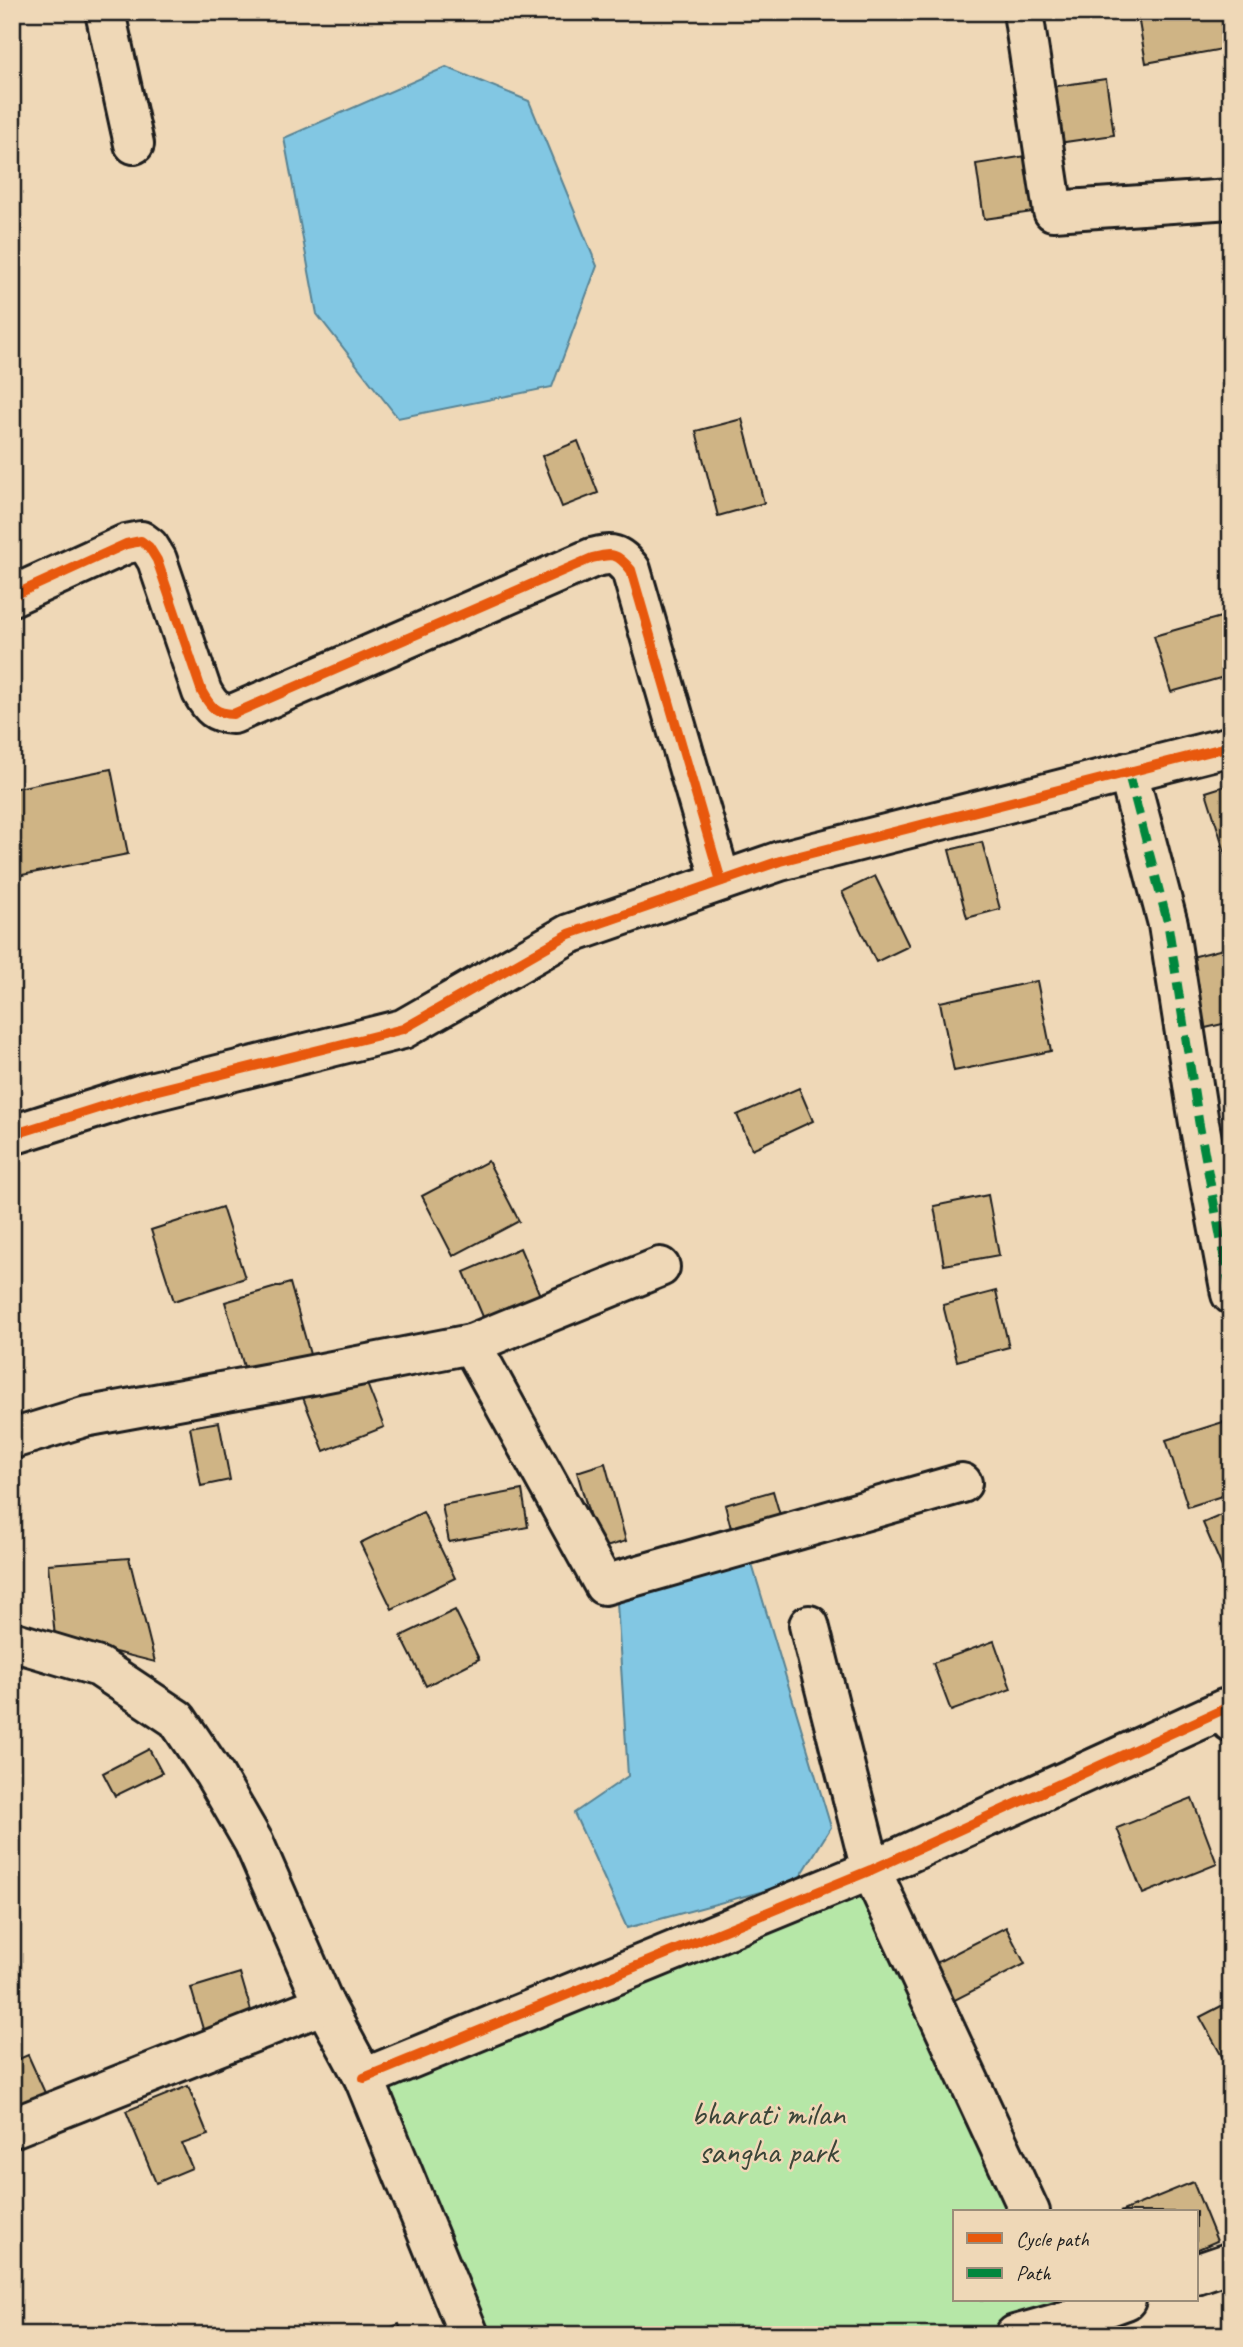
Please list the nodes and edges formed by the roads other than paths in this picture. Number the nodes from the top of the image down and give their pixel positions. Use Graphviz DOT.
graph roads {
  1 [pos="106,12"];
  2 [pos="1023,12"];
  3 [pos="134,144"];
  4 [pos="1231,199"];
  5 [pos="12,596"];
  6 [pos="1231,746"];
  7 [pos="1128,772"];
  8 [pos="721,881"];
  9 [pos="12,1135"];
  10 [pos="660,1266"];
  11 [pos="1231,1294"];
  12 [pos="471,1344"];
  13 [pos="12,1439"];
  14 [pos="962,1483"];
  15 [pos="809,1625"];
  16 [pos="12,1641"];
  17 [pos="1231,1722"];
  18 [pos="872,1870"];
  19 [pos="324,2004"];
  20 [pos="364,2078"];
  21 [pos="12,2128"];
  22 [pos="1029,2210"];
  23 [pos="1231,2262"];
  24 [pos="1198,2273"];
  25 [pos="1113,2302"];
  26 [pos="1075,2308"];
  27 [pos="469,2335"];
  28 [pos="1016,2335"];
  1 -- 3 [label="street"];
  2 -- 4 [label="street"];
  5 -- 8 [label="street"];
  6 -- 7 [label="street"];
  7 -- 8 [label="street"];
  7 -- 11 [label="street"];
  8 -- 9 [label="street"];
  10 -- 12 [label="street"];
  12 -- 13 [label="street"];
  12 -- 14 [label="street"];
  15 -- 18 [label="street"];
  16 -- 19 [label="street"];
  17 -- 18 [label="street"];
  18 -- 20 [label="street"];
  18 -- 22 [label="street"];
  19 -- 20 [label="street"];
  19 -- 21 [label="street"];
  20 -- 27 [label="street"];
  23 -- 24 [label="street"];
  25 -- 26 [label="street"];
  26 -- 28 [label="street"];
}
